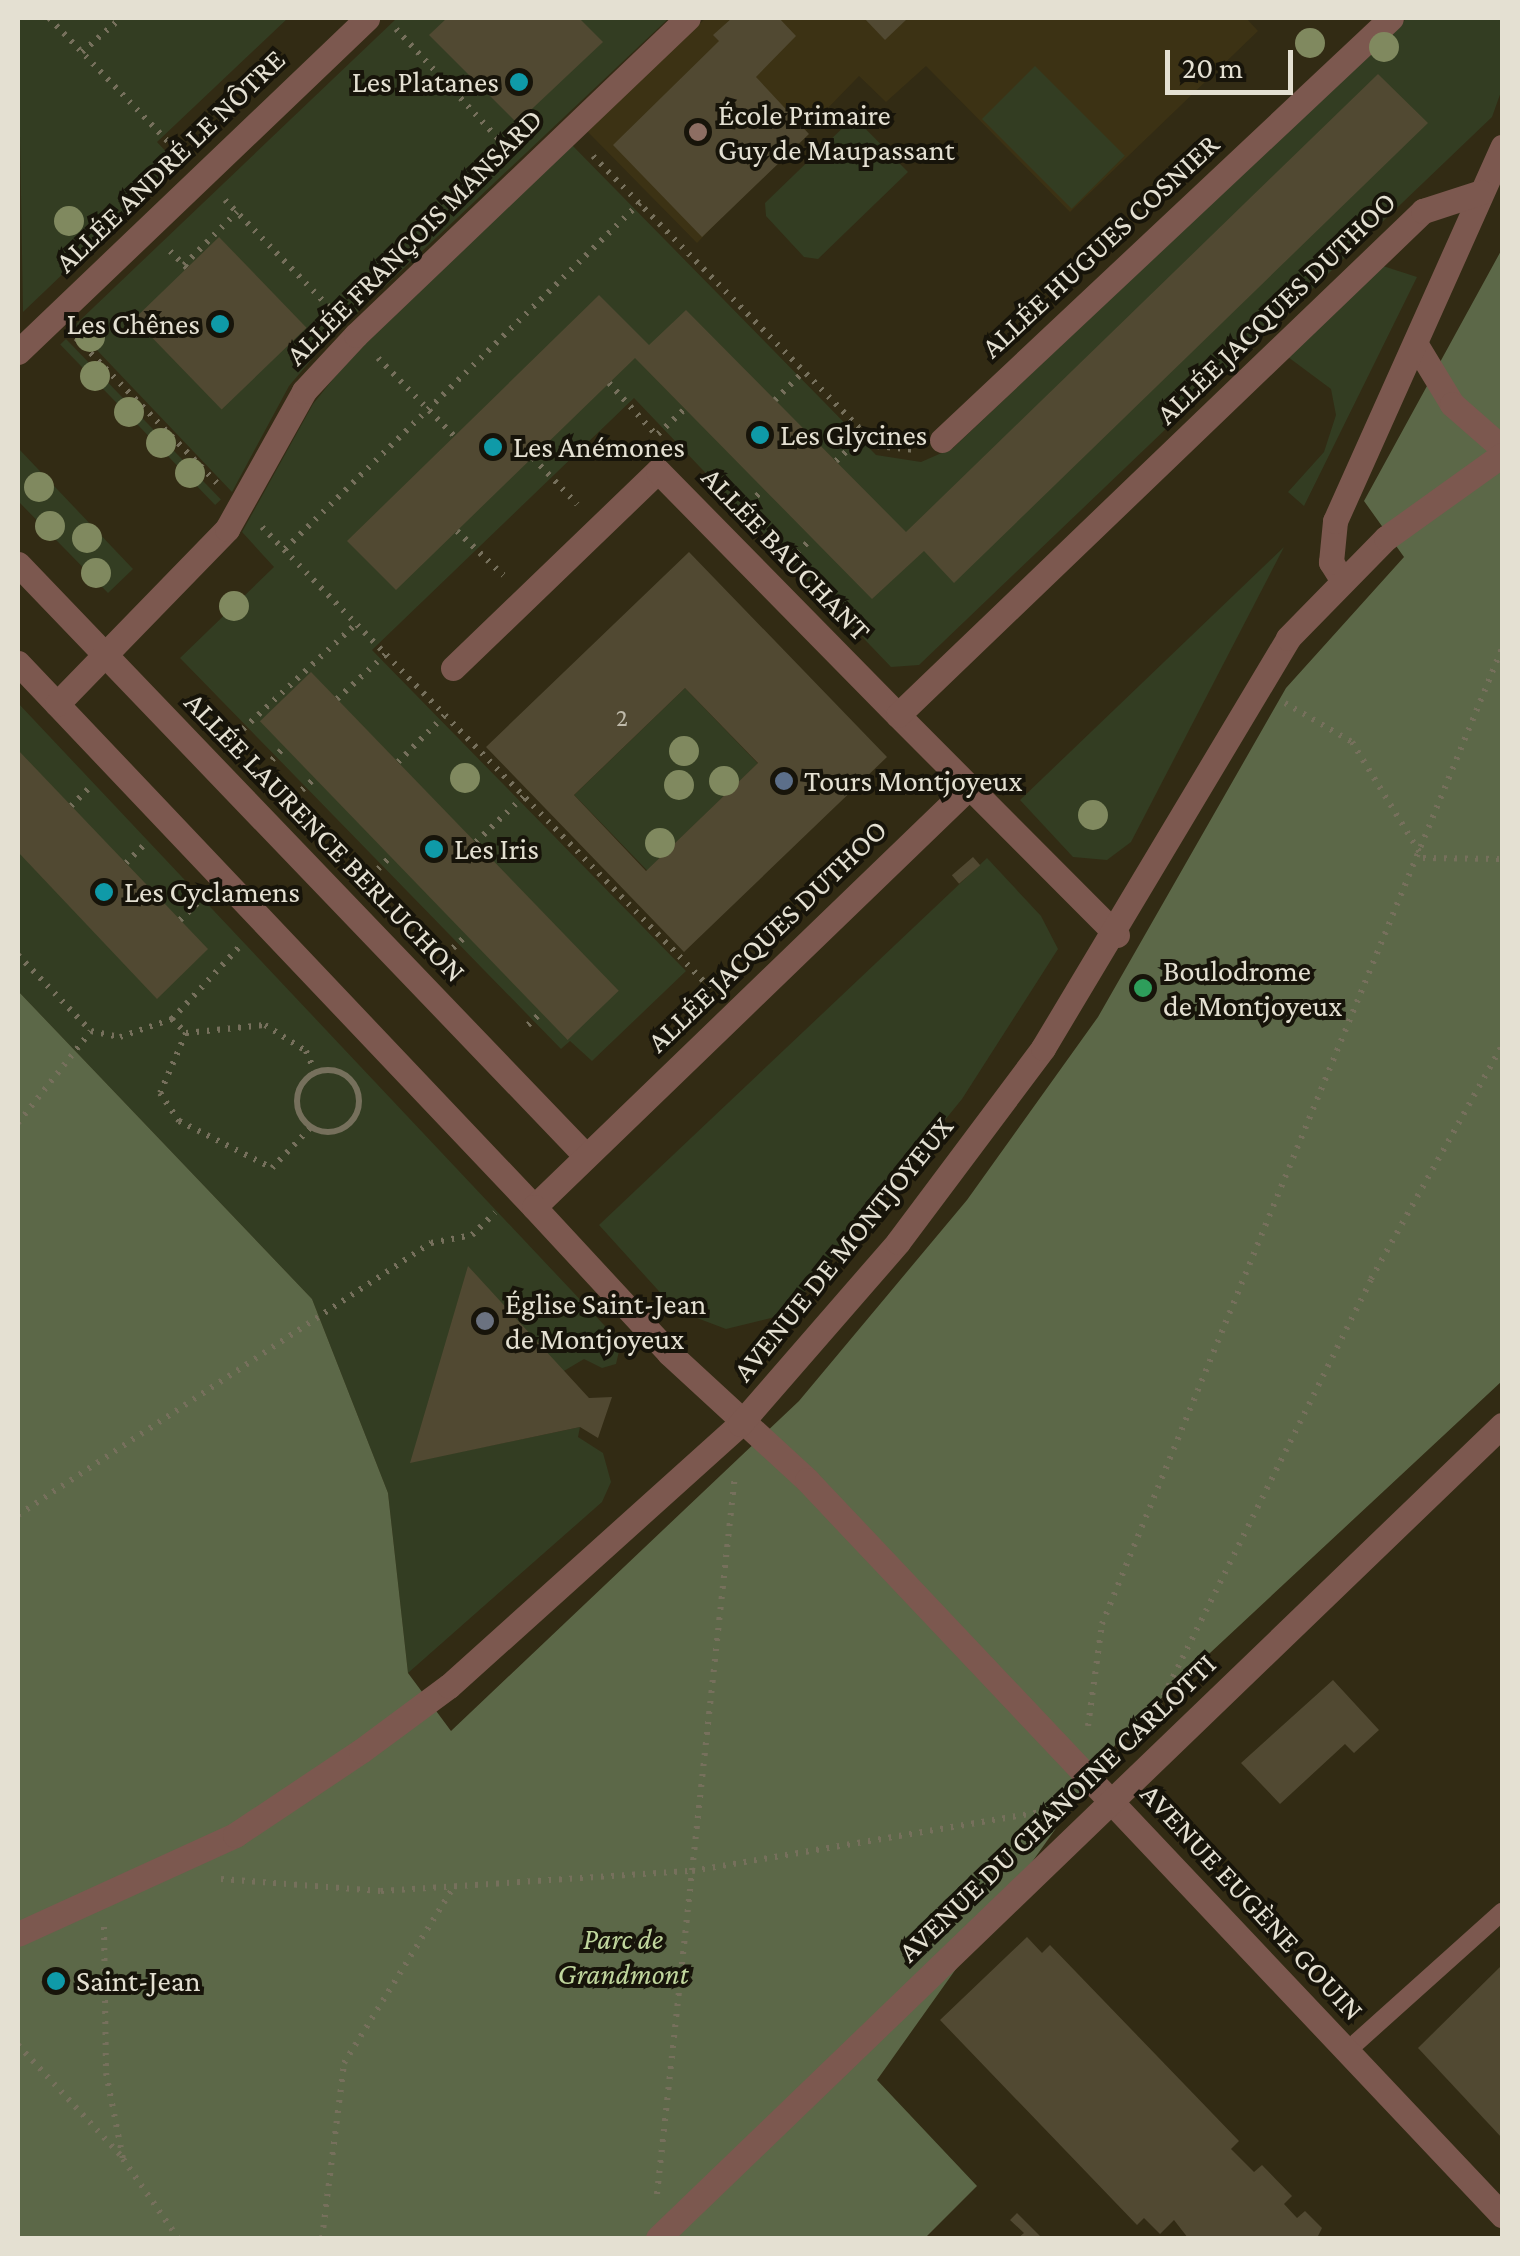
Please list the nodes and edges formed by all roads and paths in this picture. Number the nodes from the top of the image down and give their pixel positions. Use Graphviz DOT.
graph roads {
  1 [pos="49,18"];
  2 [pos="121,18"];
  3 [pos="368,18"];
  4 [pos="384,18"];
  5 [pos="688,18"];
  6 [pos="1391,18"];
  7 [pos="82,52"];
  8 [pos="568,130"];
  9 [pos="1502,147"];
  10 [pos="526,168"];
  11 [pos="202,176"];
  12 [pos="1481,192"];
  13 [pos="640,203"];
  14 [pos="237,212"];
  15 [pos="184,265"];
  16 [pos="54,316"];
  17 [pos="356,335"];
  18 [pos="1418,348"];
  19 [pos="18,352"];
  20 [pos="804,371"];
  21 [pos="609,383"];
  22 [pos="775,400"];
  23 [pos="685,409"];
  24 [pos="428,410"];
  25 [pos="658,434"];
  26 [pos="865,434"];
  27 [pos="454,436"];
  28 [pos="942,440"];
  29 [pos="877,446"];
  30 [pos="1502,451"];
  31 [pos="533,458"];
  32 [pos="836,461"];
  33 [pos="658,471"];
  34 [pos="240,506"];
  35 [pos="600,527"];
  36 [pos="457,530"];
  37 [pos="284,549"];
  38 [pos="18,564"];
  39 [pos="1341,578"];
  40 [pos="526,598"];
  41 [pos="356,622"];
  42 [pos="1502,648"];
  43 [pos="386,654"];
  44 [pos="105,655"];
  45 [pos="18,663"];
  46 [pos="453,668"];
  47 [pos="1256,686"];
  48 [pos="338,699"];
  49 [pos="57,704"];
  50 [pos="445,715"];
  51 [pos="898,715"];
  52 [pos="243,729"];
  53 [pos="284,748"];
  54 [pos="272,760"];
  55 [pos="398,762"];
  56 [pos="314,779"];
  57 [pos="96,781"];
  58 [pos="302,790"];
  59 [pos="966,790"];
  60 [pos="524,796"];
  61 [pos="71,806"];
  62 [pos="151,838"];
  63 [pos="476,842"];
  64 [pos="391,856"];
  65 [pos="1422,858"];
  66 [pos="1502,858"];
  67 [pos="126,863"];
  68 [pos="378,869"];
  69 [pos="205,895"];
  70 [pos="180,920"];
  71 [pos="467,934"];
  72 [pos="1117,935"];
  73 [pos="244,937"];
  74 [pos="453,948"];
  75 [pos="18,955"];
  76 [pos="542,1012"];
  77 [pos="735,1012"];
  78 [pos="172,1018"];
  79 [pos="528,1025"];
  80 [pos="91,1031"];
  81 [pos="186,1033"];
  82 [pos="1502,1046"];
  83 [pos="315,1072"];
  84 [pos="18,1123"];
  85 [pos="311,1127"];
  86 [pos="586,1156"];
  87 [pos="534,1207"];
  88 [pos="500,1208"];
  89 [pos="740,1424"];
  90 [pos="1502,1425"];
  91 [pos="18,1515"];
  92 [pos="1155,1713"];
  93 [pos="1082,1770"];
  94 [pos="1112,1800"];
  95 [pos="692,1871"];
  96 [pos="160,1875"];
  97 [pos="454,1886"];
  98 [pos="96,1902"];
  99 [pos="1502,1912"];
  100 [pos="18,1934"];
  101 [pos="1357,2042"];
  102 [pos="18,2045"];
  103 [pos="124,2159"];
  104 [pos="656,2200"];
  105 [pos="1502,2214"];
  106 [pos="178,2238"];
  107 [pos="322,2238"];
  108 [pos="658,2238"];
  1 -- 7 [label="path"];
  2 -- 7 [label="path"];
  3 -- 11 [label="street, ALLÉE ANDRÉ LE NÔTRE"];
  4 -- 10 [label="path"];
  5 -- 8 [label="street, ALLÉE FRANÇOIS MANSARD"];
  6 -- 28 [label="street, ALLÉE HUGUES COSNIER"];
  7 -- 11 [label="path"];
  8 -- 10 [label="street, ALLÉE FRANÇOIS MANSARD"];
  8 -- 13 [label="path"];
  9 -- 12 [label="street"];
  10 -- 17 [label="street, ALLÉE FRANÇOIS MANSARD"];
  11 -- 14 [label="path"];
  11 -- 16 [label="street, ALLÉE ANDRÉ LE NÔTRE"];
  12 -- 18 [label="street"];
  12 -- 51 [label="street, ALLÉE JACQUES DUTHOO"];
  13 -- 20 [label="path"];
  13 -- 24 [label="path"];
  14 -- 15 [label="path"];
  14 -- 17 [label="path"];
  16 -- 19 [label="street, ALLÉE ANDRÉ LE NÔTRE"];
  16 -- 34 [label="path"];
  17 -- 24 [label="path"];
  17 -- 34 [label="street, ALLÉE FRANÇOIS MANSARD"];
  18 -- 30 [label="street"];
  18 -- 39 [label="street"];
  20 -- 22 [label="path"];
  20 -- 26 [label="path"];
  21 -- 25 [label="path"];
  23 -- 25 [label="path"];
  24 -- 27 [label="path"];
  24 -- 37 [label="path"];
  25 -- 33 [label="path"];
  26 -- 29 [label="path"];
  26 -- 32 [label="path"];
  30 -- 39 [label="street, AVENUE DE MONTJOYEUX"];
  31 -- 35 [label="path"];
  33 -- 35 [label="street, ALLÉE BAUCHANT"];
  33 -- 51 [label="street, ALLÉE BAUCHANT"];
  34 -- 37 [label="path"];
  34 -- 44 [label="street, ALLÉE FRANÇOIS MANSARD"];
  35 -- 40 [label="street, ALLÉE BAUCHANT"];
  36 -- 40 [label="path"];
  37 -- 41 [label="path"];
  38 -- 44 [label="street, ALLÉE LAURENCE BERLUCHON"];
  39 -- 47 [label="street, AVENUE DE MONTJOYEUX"];
  40 -- 46 [label="street, ALLÉE BAUCHANT"];
  41 -- 43 [label="path"];
  41 -- 52 [label="path"];
  42 -- 65 [label="path"];
  43 -- 48 [label="path"];
  43 -- 50 [label="path"];
  44 -- 49 [label="street, ALLÉE FRANÇOIS MANSARD"];
  44 -- 86 [label="street, ALLÉE LAURENCE BERLUCHON"];
  45 -- 49 [label="street"];
  47 -- 65 [label="path"];
  47 -- 72 [label="street, AVENUE DE MONTJOYEUX"];
  49 -- 87 [label="street"];
  50 -- 55 [label="path"];
  50 -- 60 [label="path"];
  51 -- 59 [label="street"];
  53 -- 54 [label="path"];
  56 -- 58 [label="path"];
  57 -- 61 [label="path"];
  59 -- 72 [label="street"];
  59 -- 77 [label="street, ALLÉE JACQUES DUTHOO"];
  60 -- 63 [label="path"];
  60 -- 77 [label="path"];
  62 -- 67 [label="path"];
  64 -- 68 [label="path"];
  65 -- 66 [label="path"];
  65 -- 93 [label="path"];
  69 -- 70 [label="path"];
  71 -- 74 [label="path"];
  72 -- 89 [label="street, AVENUE DE MONTJOYEUX"];
  73 -- 78 [label="path"];
  75 -- 80 [label="path"];
  76 -- 79 [label="path"];
  77 -- 86 [label="street, ALLÉE JACQUES DUTHOO"];
  78 -- 80 [label="path"];
  78 -- 81 [label="path"];
  80 -- 84 [label="path"];
  81 -- 83 [label="path"];
  81 -- 85 [label="path"];
  82 -- 92 [label="path"];
  83 -- 85 [label="path"];
  83 -- 85 [label="path"];
  86 -- 87 [label="street, ALLÉE JACQUES DUTHOO"];
  87 -- 89 [label="street"];
  88 -- 91 [label="path"];
  89 -- 93 [label="street, AVENUE EUGÈNE GOUIN"];
  89 -- 95 [label="path"];
  89 -- 96 [label="street, AVENUE DE MONTJOYEUX"];
  90 -- 94 [label="street, AVENUE DU CHANOINE CARLOTTI"];
  93 -- 94 [label="street, AVENUE EUGÈNE GOUIN"];
  94 -- 95 [label="path"];
  94 -- 105 [label="street, AVENUE EUGÈNE GOUIN"];
  94 -- 108 [label="street, AVENUE DU CHANOINE CARLOTTI"];
  95 -- 97 [label="path"];
  95 -- 104 [label="path"];
  96 -- 97 [label="path"];
  96 -- 98 [label="street, AVENUE DE MONTJOYEUX"];
  97 -- 107 [label="path"];
  98 -- 100 [label="street, AVENUE DE MONTJOYEUX"];
  98 -- 103 [label="path"];
  99 -- 101 [label="lane"];
  102 -- 103 [label="path"];
  103 -- 106 [label="path"];
}
